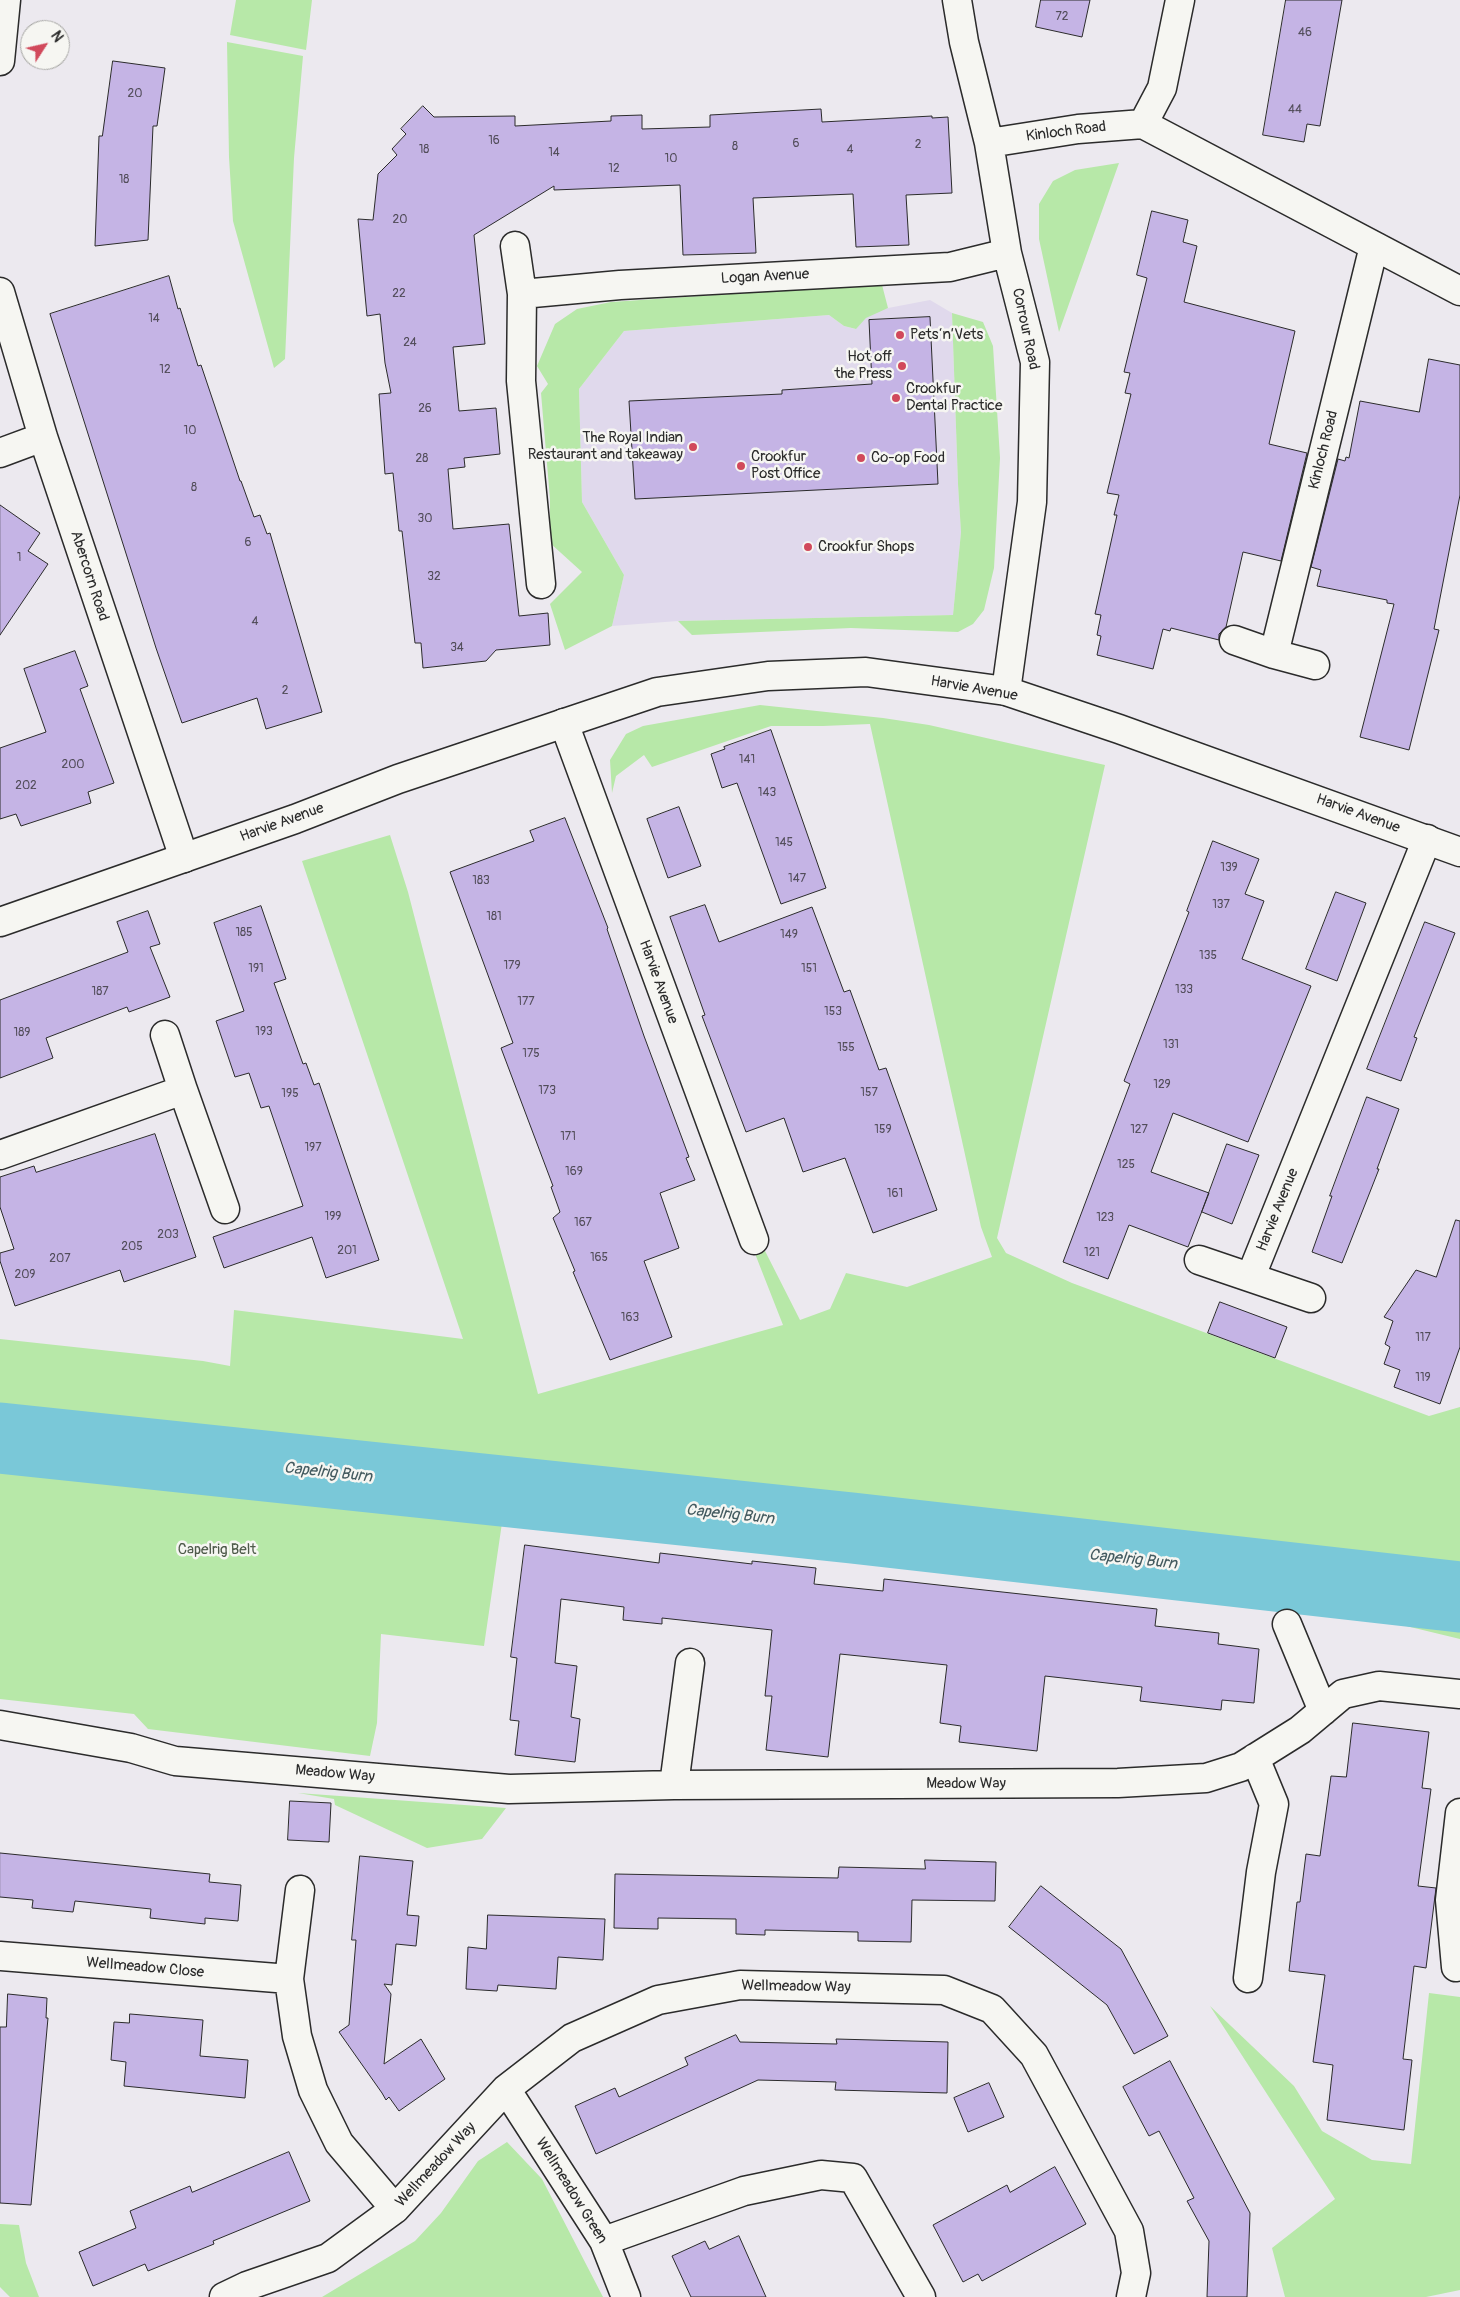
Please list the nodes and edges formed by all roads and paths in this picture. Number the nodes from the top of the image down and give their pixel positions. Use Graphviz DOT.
graph roads {
  1 [pos="6,0"];
  2 [pos="957,0"];
  3 [pos="1180,0"];
  4 [pos="0,52"];
  5 [pos="0,61"];
  6 [pos="1143,124"];
  7 [pos="989,143"];
  8 [pos="515,246"];
  9 [pos="1374,246"];
  10 [pos="1007,253"];
  11 [pos="1460,291"];
  12 [pos="0,292"];
  13 [pos="522,294"];
  14 [pos="43,437"];
  15 [pos="0,453"];
  16 [pos="541,584"];
  17 [pos="1234,640"];
  18 [pos="1274,654"];
  19 [pos="1315,665"];
  20 [pos="1006,691"];
  21 [pos="564,723"];
  22 [pos="1427,839"];
  23 [pos="1460,852"];
  24 [pos="184,858"];
  25 [pos="0,922"];
  26 [pos="164,1036"];
  27 [pos="184,1090"];
  28 [pos="0,1155"];
  29 [pos="225,1209"];
  30 [pos="754,1240"];
  31 [pos="1199,1260"];
  32 [pos="1251,1276"];
  33 [pos="1311,1298"];
  34 [pos="1287,1624"];
  35 [pos="690,1664"];
  36 [pos="1460,1694"];
  37 [pos="1323,1711"];
  38 [pos="0,1725"];
  39 [pos="1255,1758"];
  40 [pos="674,1785"];
  41 [pos="1460,1814"];
  42 [pos="300,1890"];
  43 [pos="0,1956"];
  44 [pos="1456,1967"];
  45 [pos="1248,1978"];
  46 [pos="289,1979"];
  47 [pos="506,2089"];
  48 [pos="395,2209"];
  49 [pos="604,2241"];
  50 [pos="242,2294"];
  51 [pos="626,2297"];
  52 [pos="921,2297"];
  53 [pos="1131,2297"];
  1 -- 4 [label="street"];
  2 -- 7 [label="street, Corrour Road"];
  3 -- 6 [label="street"];
  4 -- 5 [label="street"];
  6 -- 7 [label="street, Kinloch Road"];
  6 -- 9 [label="street"];
  7 -- 10 [label="street, Corrour Road"];
  8 -- 13 [label="street"];
  9 -- 11 [label="street"];
  9 -- 18 [label="street, Kinloch Road"];
  10 -- 13 [label="street, Logan Avenue"];
  10 -- 20 [label="street, Corrour Road"];
  12 -- 14 [label="street, Abercorn Road"];
  13 -- 16 [label="street"];
  14 -- 15 [label="street"];
  14 -- 24 [label="street, Abercorn Road"];
  17 -- 18 [label="street"];
  18 -- 19 [label="street"];
  20 -- 21 [label="street, Harvie Avenue"];
  20 -- 22 [label="street, Harvie Avenue"];
  21 -- 24 [label="street, Harvie Avenue"];
  21 -- 30 [label="street, Harvie Avenue"];
  22 -- 23 [label="street, Harvie Avenue"];
  22 -- 32 [label="street, Harvie Avenue"];
  24 -- 25 [label="street, Harvie Avenue"];
  26 -- 27 [label="street"];
  27 -- 28 [label="street"];
  27 -- 29 [label="street"];
  31 -- 32 [label="street"];
  32 -- 33 [label="street"];
  34 -- 37 [label="street"];
  35 -- 40 [label="street"];
  36 -- 37 [label="street, Meadow Way"];
  37 -- 39 [label="street, Meadow Way"];
  38 -- 40 [label="street, Meadow Way"];
  39 -- 40 [label="street, Meadow Way"];
  39 -- 45 [label="street"];
  41 -- 44 [label="street"];
  42 -- 46 [label="street"];
  43 -- 46 [label="street, Wellmeadow Close"];
  46 -- 48 [label="street"];
  47 -- 48 [label="street, Wellmeadow Way"];
  47 -- 49 [label="street, Wellmeadow Green"];
  47 -- 53 [label="street, Wellmeadow Way"];
  48 -- 50 [label="street, Wellmeadow Way"];
  49 -- 51 [label="street, Wellmeadow Green"];
  49 -- 52 [label="street"];
}
